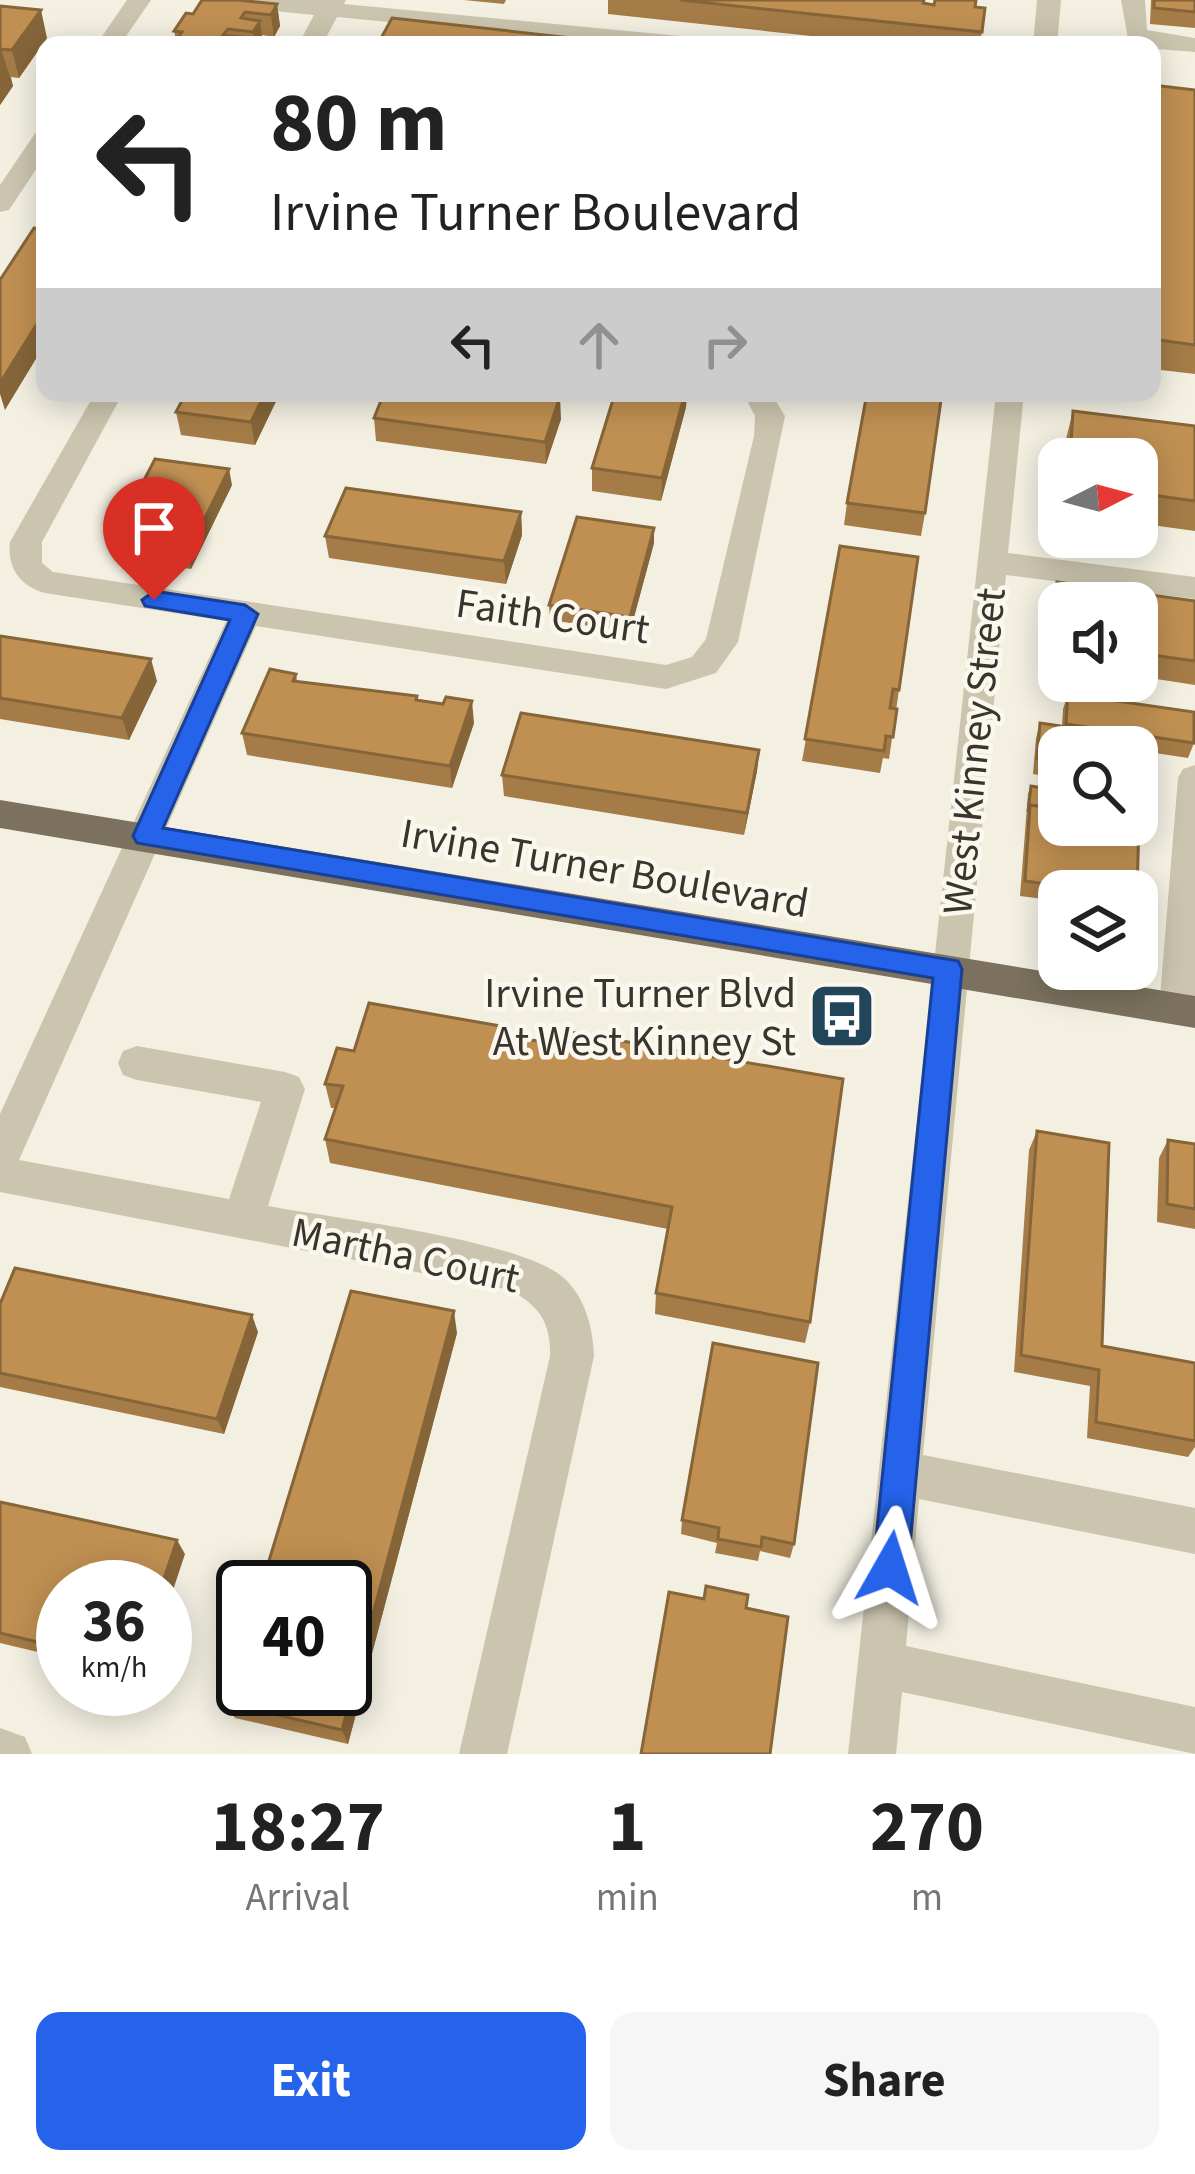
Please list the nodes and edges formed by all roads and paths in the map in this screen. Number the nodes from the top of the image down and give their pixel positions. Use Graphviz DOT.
graph roads {
  1 [pos="139,0"];
  2 [pos="235,0"];
  3 [pos="1038,0"];
  4 [pos="1048,0"];
  5 [pos="1137,0"];
  6 [pos="331,5"];
  7 [pos="114,36"];
  8 [pos="315,36"];
  9 [pos="617,36"];
  10 [pos="1046,36"];
  11 [pos="1141,36"];
  12 [pos="1195,41"];
  13 [pos="1161,42"];
  14 [pos="23,169"];
  15 [pos="0,204"];
  16 [pos="104,402"];
  17 [pos="762,402"];
  18 [pos="1009,402"];
  19 [pos="994,562"];
  20 [pos="1195,589"];
  21 [pos="245,614"];
  22 [pos="1195,778"];
  23 [pos="0,814"];
  24 [pos="146,836"];
  25 [pos="948,969"];
  26 [pos="1187,1010"];
  27 [pos="137,1063"];
  28 [pos="0,1158"];
  29 [pos="0,1174"];
  30 [pos="243,1220"];
  31 [pos="900,1473"];
  32 [pos="1195,1531"];
  33 [pos="880,1664"];
  34 [pos="1195,1732"];
  35 [pos="483,1754"];
  36 [pos="872,1754"];
  1 -- 7 [label="street"];
  2 -- 6 [label="street"];
  3 -- 4 [label="street"];
  4 -- 10 [label="street"];
  5 -- 11 [label="street"];
  6 -- 8 [label="street"];
  6 -- 9 [label="street"];
  12 -- 13 [label="street"];
  14 -- 15 [label="street"];
  16 -- 21 [label="street, Faith Court"];
  17 -- 21 [label="street, Faith Court"];
  18 -- 19 [label="street, West Kinney Street"];
  19 -- 20 [label="street"];
  19 -- 25 [label="street, West Kinney Street"];
  21 -- 24 [label="street"];
  22 -- 26 [label="street"];
  23 -- 24 [label="main road, Irvine Turner Boulevard"];
  24 -- 25 [label="main road, Irvine Turner Boulevard"];
  24 -- 28 [label="street"];
  25 -- 26 [label="main road, Irvine Turner Boulevard"];
  25 -- 31 [label="street, West Kinney Street"];
  27 -- 30 [label="street"];
  29 -- 30 [label="street, Martha Court"];
  30 -- 35 [label="street, Martha Court"];
  31 -- 32 [label="street"];
  31 -- 33 [label="street, West Kinney Street"];
  33 -- 34 [label="street"];
  33 -- 36 [label="street, West Kinney Street"];
}
